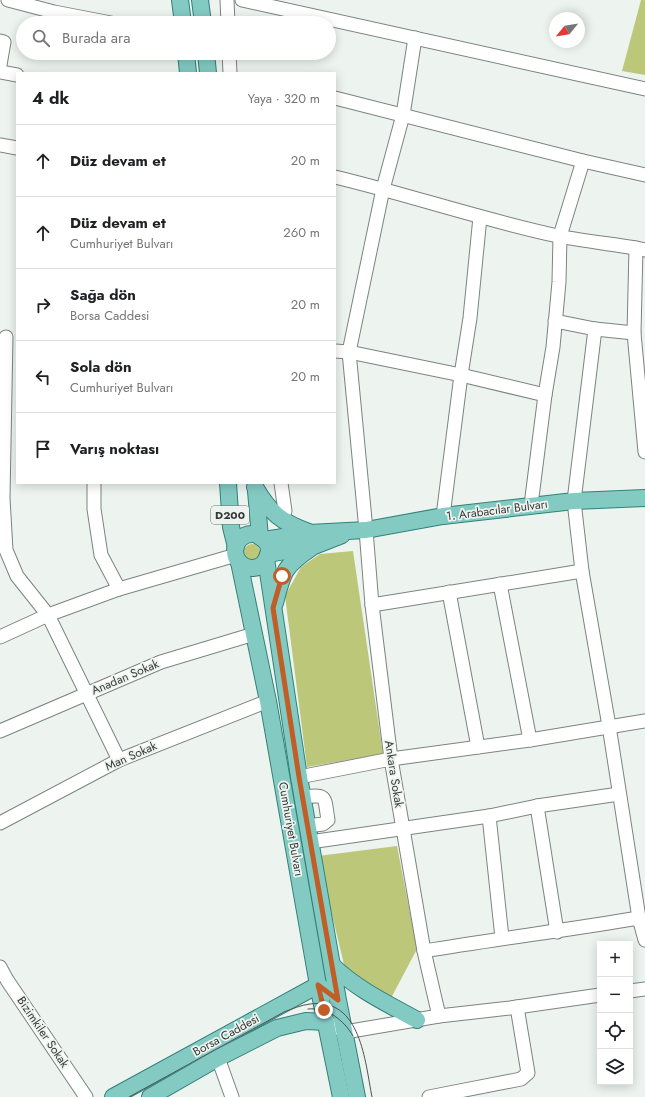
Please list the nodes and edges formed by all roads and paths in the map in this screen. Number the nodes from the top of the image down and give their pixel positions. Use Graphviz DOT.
graph roads {
  1 [pos="8,0"];
  2 [pos="180,0"];
  3 [pos="200,0"];
  4 [pos="227,0"];
  5 [pos="242,0"];
  6 [pos="75,16"];
  7 [pos="182,16"];
  8 [pos="202,16"];
  9 [pos="228,16"];
  10 [pos="315,16"];
  11 [pos="336,21"];
  12 [pos="415,38"];
  13 [pos="0,41"];
  14 [pos="187,60"];
  15 [pos="207,60"];
  16 [pos="229,60"];
  17 [pos="0,66"];
  18 [pos="0,72"];
  19 [pos="188,72"];
  20 [pos="208,72"];
  21 [pos="230,72"];
  22 [pos="16,75"];
  23 [pos="645,89"];
  24 [pos="336,98"];
  25 [pos="403,115"];
  26 [pos="0,145"];
  27 [pos="16,148"];
  28 [pos="583,161"];
  29 [pos="645,175"];
  30 [pos="336,177"];
  31 [pos="383,189"];
  32 [pos="480,217"];
  33 [pos="560,236"];
  34 [pos="641,249"];
  35 [pos="555,321"];
  36 [pos="595,329"];
  37 [pos="634,333"];
  38 [pos="8,337"];
  39 [pos="336,351"];
  40 [pos="349,352"];
  41 [pos="461,375"];
  42 [pos="544,395"];
  43 [pos="644,416"];
  44 [pos="645,452"];
  45 [pos="2,479"];
  46 [pos="94,484"];
  47 [pos="228,484"];
  48 [pos="281,484"];
  49 [pos="255,485"];
  50 [pos="645,498"];
  51 [pos="574,501"];
  52 [pos="532,505"];
  53 [pos="285,510"];
  54 [pos="443,516"];
  55 [pos="359,531"];
  56 [pos="312,539"];
  57 [pos="264,548"];
  58 [pos="3,549"];
  59 [pos="237,555"];
  60 [pos="582,571"];
  61 [pos="500,584"];
  62 [pos="119,590"];
  63 [pos="449,592"];
  64 [pos="372,605"];
  65 [pos="273,608"];
  66 [pos="48,615"];
  67 [pos="254,634"];
  68 [pos="0,637"];
  69 [pos="86,693"];
  70 [pos="268,701"];
  71 [pos="645,721"];
  72 [pos="609,726"];
  73 [pos="0,731"];
  74 [pos="530,740"];
  75 [pos="478,747"];
  76 [pos="391,759"];
  77 [pos="119,760"];
  78 [pos="299,777"];
  79 [pos="619,794"];
  80 [pos="302,797"];
  81 [pos="537,806"];
  82 [pos="489,816"];
  83 [pos="0,823"];
  84 [pos="307,826"];
  85 [pos="403,828"];
  86 [pos="310,842"];
  87 [pos="639,918"];
  88 [pos="557,932"];
  89 [pos="502,938"];
  90 [pos="645,940"];
  91 [pos="424,951"];
  92 [pos="332,965"];
  93 [pos="0,966"];
  94 [pos="318,985"];
  95 [pos="645,989"];
  96 [pos="633,991"];
  97 [pos="597,995"];
  98 [pos="338,1000"];
  99 [pos="517,1007"];
  100 [pos="439,1016"];
  101 [pos="417,1020"];
  102 [pos="326,1022"];
  103 [pos="345,1032"];
  104 [pos="218,1058"];
  105 [pos="86,1097"];
  106 [pos="113,1097"];
  107 [pos="150,1097"];
  108 [pos="232,1097"];
  109 [pos="341,1097"];
  110 [pos="357,1097"];
  111 [pos="429,1097"];
  1 -- 6 [label="street"];
  2 -- 7 [label="main road"];
  3 -- 8 [label="main road"];
  4 -- 9 [label="street"];
  5 -- 10 [label="street"];
  11 -- 12 [label="street"];
  12 -- 23 [label="street"];
  12 -- 25 [label="street, Ankara Sokak"];
  13 -- 17 [label="street"];
  14 -- 19 [label="main road"];
  15 -- 20 [label="main road"];
  16 -- 21 [label="street"];
  18 -- 22 [label="street"];
  24 -- 25 [label="street"];
  25 -- 28 [label="street"];
  25 -- 31 [label="street, Ankara Sokak"];
  26 -- 27 [label="street"];
  28 -- 29 [label="street"];
  28 -- 33 [label="street"];
  30 -- 31 [label="street"];
  31 -- 32 [label="street"];
  31 -- 40 [label="street, Ankara Sokak"];
  32 -- 33 [label="street"];
  32 -- 41 [label="street"];
  33 -- 34 [label="street"];
  33 -- 35 [label="street"];
  34 -- 37 [label="street"];
  35 -- 36 [label="street"];
  35 -- 42 [label="street"];
  36 -- 37 [label="street"];
  36 -- 51 [label="street"];
  37 -- 43 [label="street"];
  38 -- 45 [label="street"];
  39 -- 40 [label="street"];
  40 -- 41 [label="street"];
  40 -- 55 [label="street, Ankara Sokak"];
  41 -- 42 [label="street"];
  41 -- 54 [label="street"];
  42 -- 52 [label="street"];
  43 -- 44 [label="street"];
  45 -- 58 [label="street"];
  46 -- 62 [label="street"];
  47 -- 59 [label="main road, Cumhuriyet Bulvarı / D200"];
  48 -- 53 [label="street"];
  49 -- 56 [label="main road"];
  49 -- 57 [label="main road, Cumhuriyet Bulvarı"];
  50 -- 51 [label="main road, 1. Arabacılar Bulvarı"];
  51 -- 52 [label="main road, 1. Arabacılar Bulvarı"];
  51 -- 60 [label="street"];
  52 -- 54 [label="main road, 1. Arabacılar Bulvarı"];
  54 -- 55 [label="main road, 1. Arabacılar Bulvarı"];
  55 -- 56 [label="main road, 1. Arabacılar Bulvarı"];
  55 -- 64 [label="street, Ankara Sokak"];
  56 -- 57 [label="main road, 1. Arabacılar Bulvarı"];
  56 -- 65 [label="main road"];
  57 -- 59 [label="main road"];
  57 -- 59 [label="main road"];
  57 -- 65 [label="main road, Cumhuriyet Bulvarı"];
  58 -- 66 [label="street"];
  59 -- 62 [label="street"];
  59 -- 67 [label="main road, Cumhuriyet Bulvarı"];
  60 -- 61 [label="street"];
  60 -- 72 [label="street"];
  61 -- 63 [label="street"];
  61 -- 74 [label="street"];
  62 -- 66 [label="street"];
  63 -- 64 [label="street"];
  63 -- 75 [label="street"];
  64 -- 76 [label="street, Ankara Sokak"];
  65 -- 78 [label="main road, Cumhuriyet Bulvarı"];
  66 -- 68 [label="street"];
  66 -- 69 [label="street"];
  67 -- 69 [label="street, Anadan Sokak"];
  67 -- 70 [label="main road, Cumhuriyet Bulvarı"];
  69 -- 73 [label="street, Anadan Sokak"];
  69 -- 77 [label="street"];
  70 -- 77 [label="street, Man Sokak"];
  70 -- 94 [label="main road, Cumhuriyet Bulvarı"];
  71 -- 72 [label="street"];
  72 -- 74 [label="street"];
  72 -- 79 [label="street"];
  74 -- 75 [label="street"];
  75 -- 76 [label="street"];
  76 -- 78 [label="street"];
  76 -- 85 [label="street, Ankara Sokak"];
  77 -- 83 [label="street, Man Sokak"];
  78 -- 80 [label="main road, Cumhuriyet Bulvarı"];
  79 -- 81 [label="street"];
  79 -- 87 [label="street"];
  80 -- 84 [label="main road, Cumhuriyet Bulvarı"];
  80 -- 84 [label="street"];
  81 -- 82 [label="street"];
  81 -- 88 [label="street"];
  82 -- 85 [label="street"];
  82 -- 89 [label="street"];
  84 -- 86 [label="main road, Cumhuriyet Bulvarı"];
  85 -- 86 [label="street"];
  85 -- 91 [label="street, Ankara Sokak"];
  86 -- 92 [label="main road, Cumhuriyet Bulvarı"];
  87 -- 88 [label="street"];
  87 -- 90 [label="street"];
  88 -- 89 [label="street"];
  89 -- 91 [label="street"];
  91 -- 100 [label="street, Ankara Sokak"];
  92 -- 98 [label="main road, Cumhuriyet Bulvarı"];
  92 -- 101 [label="main road"];
  93 -- 105 [label="street, Bizimkiler Sokak"];
  94 -- 98 [label="main road"];
  94 -- 102 [label="main road, Cumhuriyet Bulvarı"];
  94 -- 106 [label="main road, Borsa Caddesi"];
  95 -- 96 [label="street"];
  97 -- 99 [label="street"];
  98 -- 103 [label="main road, Cumhuriyet Bulvarı"];
  99 -- 100 [label="street"];
  99 -- 111 [label="street"];
  100 -- 101 [label="street"];
  101 -- 103 [label="street"];
  102 -- 103 [label="street"];
  102 -- 104 [label="main road, Borsa Caddesi"];
  102 -- 109 [label="main road, Cumhuriyet Bulvarı"];
  103 -- 110 [label="main road, Cumhuriyet Bulvarı"];
  104 -- 107 [label="main road, Borsa Caddesi"];
  104 -- 108 [label="street"];
}
